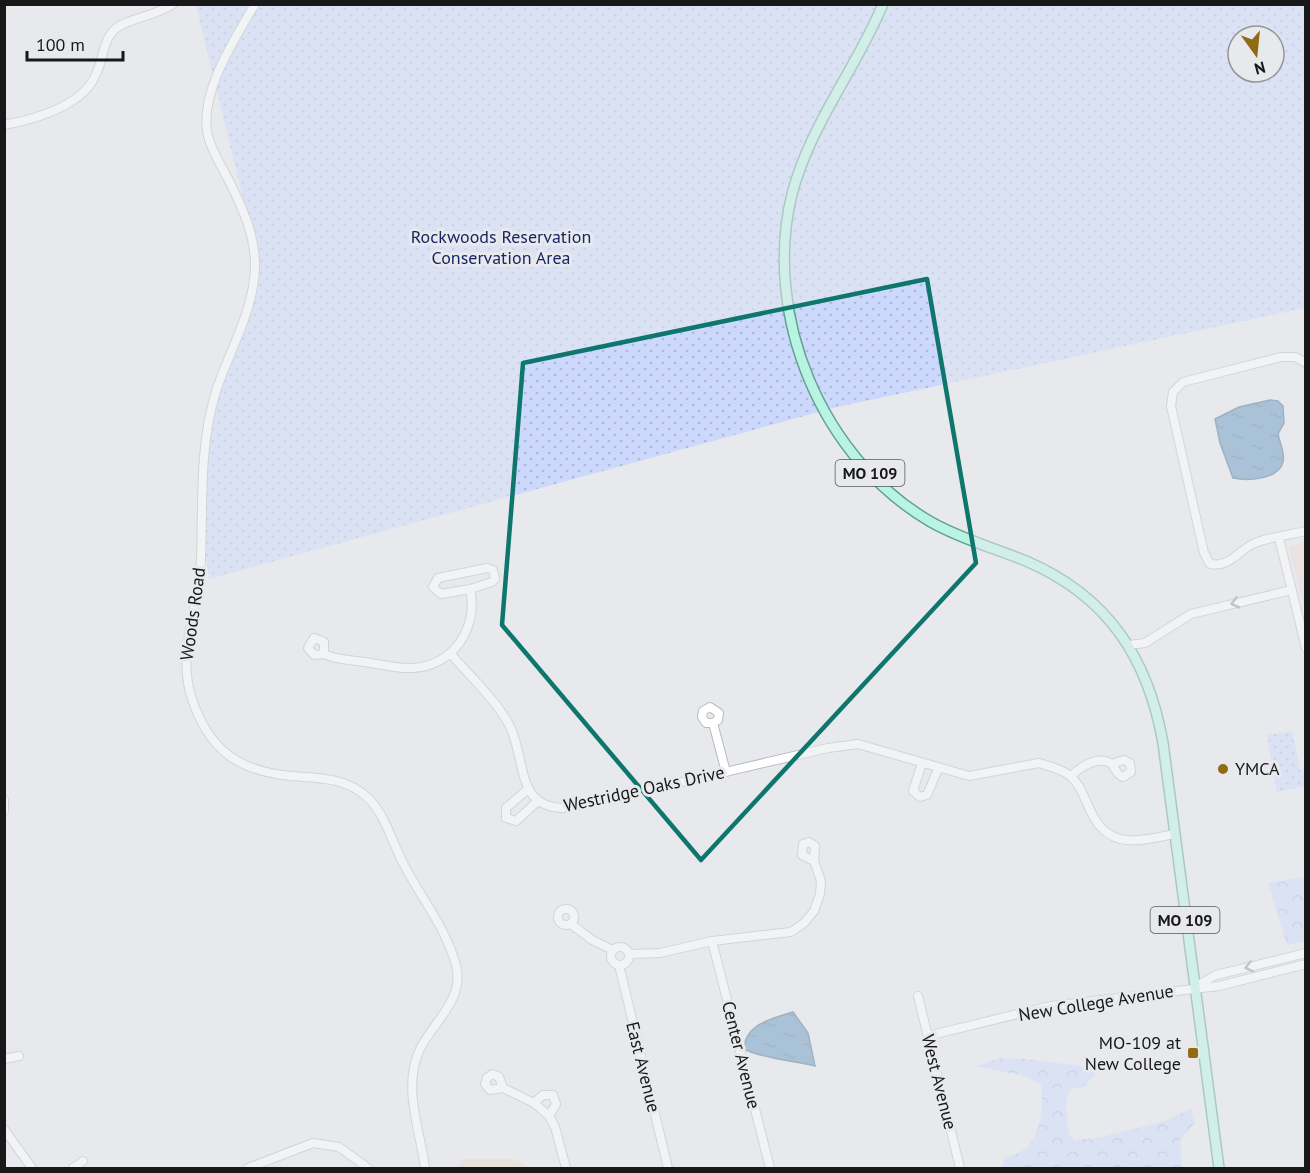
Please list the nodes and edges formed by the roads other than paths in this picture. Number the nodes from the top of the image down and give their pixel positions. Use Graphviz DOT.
graph roads {
  1 [pos="173,4"];
  2 [pos="255,4"];
  3 [pos="883,4"];
  4 [pos="4,125"];
  5 [pos="1305,363"];
  6 [pos="1305,531"];
  7 [pos="1279,538"];
  8 [pos="470,589"];
  9 [pos="1292,590"];
  10 [pos="1129,645"];
  11 [pos="1305,648"];
  12 [pos="450,653"];
  13 [pos="324,654"];
  14 [pos="713,723"];
  15 [pos="922,763"];
  16 [pos="1111,764"];
  17 [pos="938,769"];
  18 [pos="726,772"];
  19 [pos="1071,777"];
  20 [pos="528,789"];
  21 [pos="4,800"];
  22 [pos="538,801"];
  23 [pos="4,811"];
  24 [pos="1175,834"];
  25 [pos="814,861"];
  26 [pos="571,924"];
  27 [pos="712,941"];
  28 [pos="613,950"];
  29 [pos="629,954"];
  30 [pos="1305,954"];
  31 [pos="1305,964"];
  32 [pos="619,965"];
  33 [pos="1194,987"];
  34 [pos="918,996"];
  35 [pos="927,1036"];
  36 [pos="19,1056"];
  37 [pos="4,1059"];
  38 [pos="503,1088"];
  39 [pos="534,1103"];
  40 [pos="549,1116"];
  41 [pos="4,1129"];
  42 [pos="83,1161"];
  43 [pos="32,1168"];
  44 [pos="73,1168"];
  45 [pos="248,1168"];
  46 [pos="368,1168"];
  47 [pos="424,1168"];
  48 [pos="566,1168"];
  49 [pos="668,1168"];
  50 [pos="770,1168"];
  51 [pos="960,1168"];
  52 [pos="1219,1168"];
  1 -- 4 [label="street"];
  2 -- 47 [label="street, Woods Road"];
  3 -- 10 [label="main road, MO 109"];
  5 -- 7 [label="street"];
  6 -- 7 [label="street"];
  7 -- 9 [label="street"];
  8 -- 8 [label="street"];
  8 -- 12 [label="street"];
  9 -- 10 [label="street, one-way"];
  9 -- 11 [label="street"];
  10 -- 24 [label="main road, MO 109"];
  12 -- 13 [label="street"];
  12 -- 20 [label="street, Westridge Oaks Drive"];
  14 -- 18 [label="street"];
  15 -- 17 [label="street, Westridge Oaks Drive"];
  15 -- 17 [label="street"];
  15 -- 18 [label="street, Westridge Oaks Drive"];
  16 -- 19 [label="street"];
  17 -- 19 [label="street, Westridge Oaks Drive"];
  18 -- 22 [label="street, Westridge Oaks Drive"];
  19 -- 24 [label="street"];
  20 -- 22 [label="street, Westridge Oaks Drive"];
  20 -- 22 [label="street"];
  21 -- 23 [label="street"];
  24 -- 33 [label="main road, MO 109"];
  25 -- 27 [label="street"];
  26 -- 28 [label="street"];
  27 -- 29 [label="street"];
  27 -- 50 [label="street, Center Avenue"];
  28 -- 29 [label="street"];
  28 -- 32 [label="street, East Avenue"];
  29 -- 32 [label="street"];
  30 -- 33 [label="street, New College Avenue, one-way"];
  31 -- 33 [label="street, New College Avenue"];
  32 -- 49 [label="street, East Avenue"];
  33 -- 35 [label="street, New College Avenue"];
  33 -- 52 [label="main road, MO 109"];
  34 -- 35 [label="street, West Avenue"];
  35 -- 51 [label="street, West Avenue"];
  36 -- 37 [label="street"];
  38 -- 39 [label="street"];
  39 -- 40 [label="street"];
  39 -- 40 [label="street"];
  40 -- 48 [label="street"];
  41 -- 43 [label="street"];
  42 -- 44 [label="street"];
  45 -- 46 [label="street"];
}
